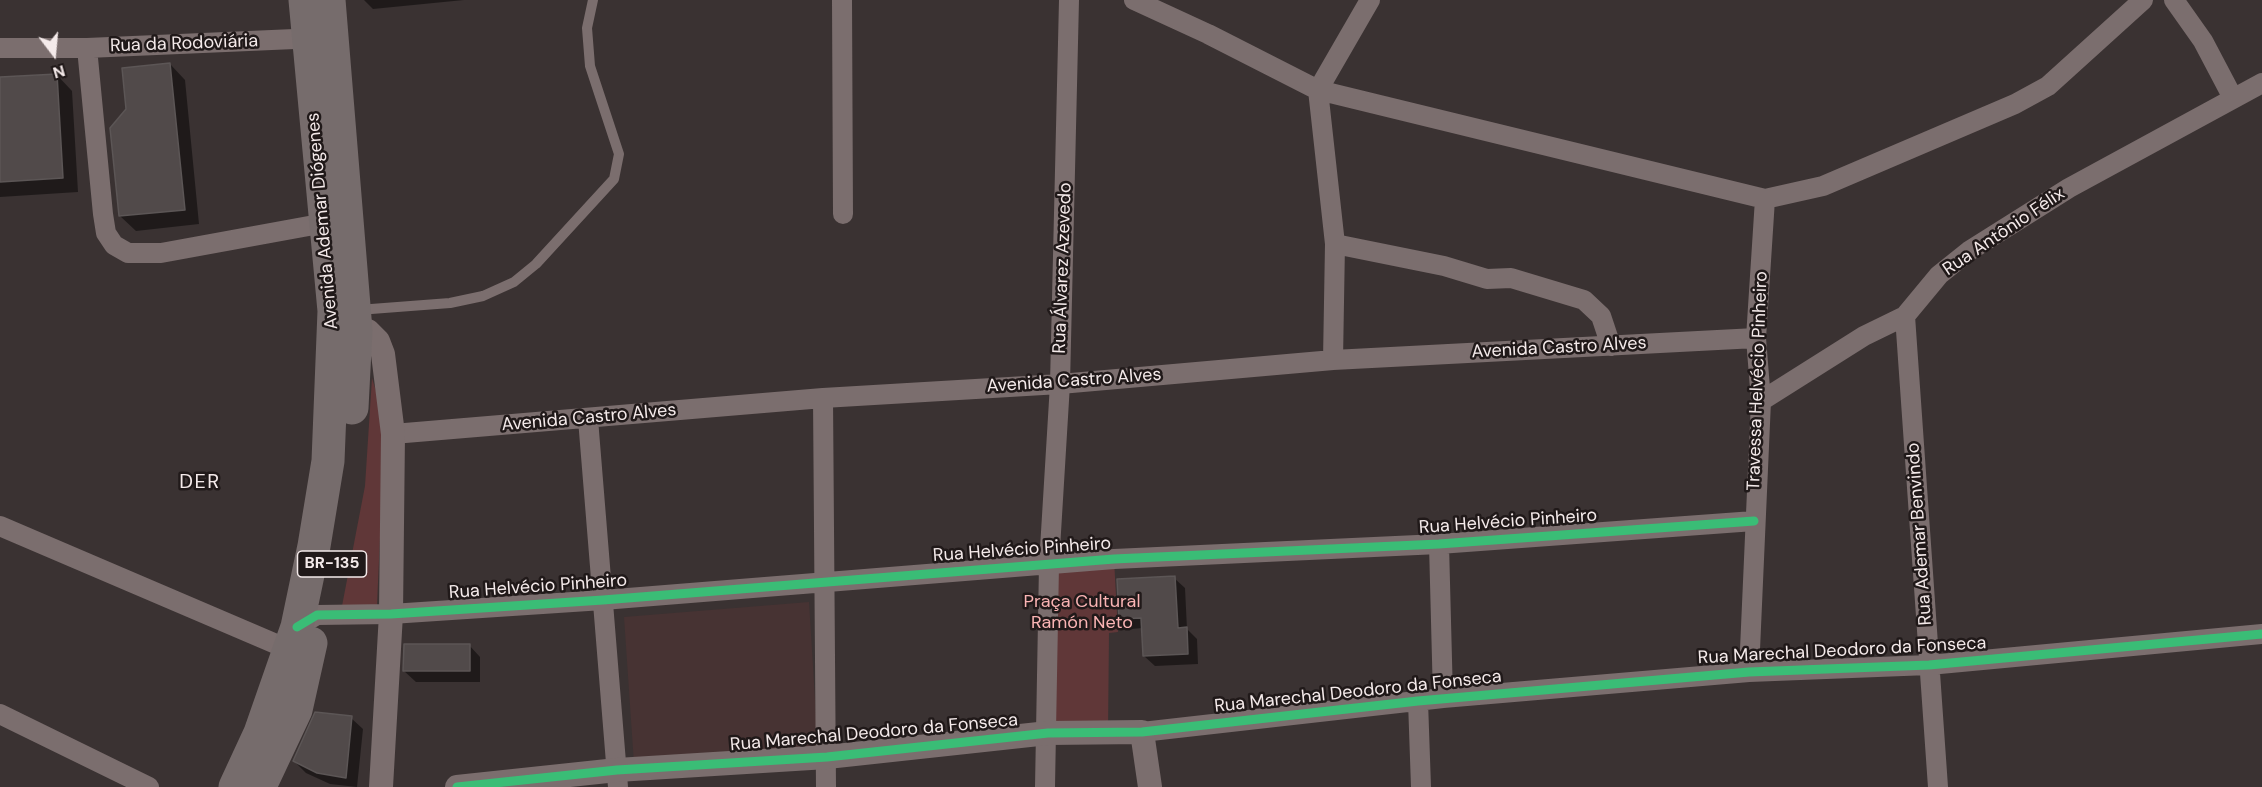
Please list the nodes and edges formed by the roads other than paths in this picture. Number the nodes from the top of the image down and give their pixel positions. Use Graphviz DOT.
graph roads {
  1 [pos="305,0"];
  2 [pos="328,0"];
  3 [pos="593,0"];
  4 [pos="842,0"];
  5 [pos="1069,0"];
  6 [pos="1134,0"];
  7 [pos="1370,0"];
  8 [pos="2143,0"];
  9 [pos="2174,0"];
  10 [pos="320,38"];
  11 [pos="0,48"];
  12 [pos="87,48"];
  13 [pos="2262,83"];
  14 [pos="1318,90"];
  15 [pos="2233,98"];
  16 [pos="1766,199"];
  17 [pos="843,214"];
  18 [pos="335,221"];
  19 [pos="1335,244"];
  20 [pos="1905,316"];
  21 [pos="344,321"];
  22 [pos="1756,338"];
  23 [pos="1611,346"];
  24 [pos="1333,360"];
  25 [pos="1059,384"];
  26 [pos="823,398"];
  27 [pos="1761,401"];
  28 [pos="588,418"];
  29 [pos="393,434"];
  30 [pos="1754,521"];
  31 [pos="0,526"];
  32 [pos="1439,544"];
  33 [pos="1048,565"];
  34 [pos="823,581"];
  35 [pos="603,600"];
  36 [pos="391,614"];
  37 [pos="301,631"];
  38 [pos="2262,634"];
  39 [pos="1929,665"];
  40 [pos="1749,672"];
  41 [pos="1443,699"];
  42 [pos="1418,701"];
  43 [pos="0,714"];
  44 [pos="1142,732"];
  45 [pos="1048,733"];
  46 [pos="827,758"];
  47 [pos="618,778"];
  48 [pos="492,785"];
  49 [pos="149,787"];
  50 [pos="235,787"];
  51 [pos="260,787"];
  52 [pos="381,787"];
  53 [pos="457,787"];
  54 [pos="826,787"];
  55 [pos="1045,787"];
  56 [pos="1150,787"];
  57 [pos="1421,787"];
  58 [pos="1938,787"];
  1 -- 10 [label="highway, Avenida Ademar Diógenes / BR-135"];
  2 -- 10 [label="highway, Avenida Ademar Diógenes / BR-135"];
  3 -- 21 [label="lane"];
  4 -- 17 [label="street"];
  5 -- 25 [label="street, Rua Álvarez Azevedo"];
  6 -- 14 [label="street"];
  7 -- 14 [label="street"];
  8 -- 16 [label="street"];
  9 -- 15 [label="street"];
  10 -- 12 [label="street, Rua da Rodoviária"];
  10 -- 18 [label="highway, Avenida Ademar Diógenes / BR-135"];
  11 -- 12 [label="street, Rua da Rodoviária"];
  12 -- 18 [label="street"];
  13 -- 15 [label="street, Rua Antônio Félix"];
  14 -- 16 [label="street"];
  14 -- 19 [label="street"];
  15 -- 20 [label="street, Rua Antônio Félix"];
  16 -- 22 [label="street, Travessa Helvécio Pinheiro"];
  18 -- 21 [label="highway, Avenida Ademar Diógenes / BR-135"];
  19 -- 23 [label="street"];
  19 -- 24 [label="street"];
  20 -- 27 [label="street, Rua Antônio Félix"];
  20 -- 39 [label="street, Rua Ademar Benvindo"];
  21 -- 29 [label="street"];
  21 -- 37 [label="highway, Avenida Ademar Diógenes / BR-135"];
  22 -- 23 [label="street, Avenida Castro Alves"];
  22 -- 27 [label="street, Travessa Helvécio Pinheiro"];
  23 -- 24 [label="street, Avenida Castro Alves"];
  24 -- 25 [label="street, Avenida Castro Alves"];
  25 -- 26 [label="street, Avenida Castro Alves"];
  25 -- 33 [label="street, Rua Álvarez Azevedo"];
  26 -- 28 [label="street, Avenida Castro Alves"];
  26 -- 34 [label="street"];
  27 -- 30 [label="street, Travessa Helvécio Pinheiro"];
  28 -- 29 [label="street, Avenida Castro Alves"];
  28 -- 35 [label="street"];
  29 -- 36 [label="street"];
  30 -- 32 [label="street, Rua Helvécio Pinheiro"];
  30 -- 40 [label="street, Travessa Helvécio Pinheiro"];
  31 -- 37 [label="street, Rua Helvécio Pinheiro"];
  32 -- 33 [label="street, Rua Helvécio Pinheiro"];
  32 -- 41 [label="street"];
  33 -- 34 [label="street, Rua Helvécio Pinheiro"];
  33 -- 45 [label="street, Rua Álvarez Azevedo"];
  34 -- 35 [label="street, Rua Helvécio Pinheiro"];
  34 -- 46 [label="street"];
  35 -- 36 [label="street, Rua Helvécio Pinheiro"];
  35 -- 47 [label="street"];
  36 -- 37 [label="street, Rua Helvécio Pinheiro"];
  36 -- 52 [label="street"];
  37 -- 50 [label="highway, Avenida Ademar Diógenes / BR-135"];
  37 -- 51 [label="highway, Avenida Ademar Diógenes / BR-135"];
  38 -- 39 [label="street, Rua Marechal Deodoro da Fonseca"];
  39 -- 40 [label="street, Rua Marechal Deodoro da Fonseca"];
  39 -- 58 [label="street, Rua Ademar Benvindo"];
  40 -- 41 [label="street, Rua Marechal Deodoro da Fonseca"];
  41 -- 42 [label="street, Rua Marechal Deodoro da Fonseca"];
  42 -- 44 [label="street, Rua Marechal Deodoro da Fonseca"];
  42 -- 57 [label="street"];
  43 -- 49 [label="street"];
  44 -- 45 [label="street, Rua Marechal Deodoro da Fonseca"];
  44 -- 56 [label="street"];
  45 -- 46 [label="street, Rua Marechal Deodoro da Fonseca"];
  45 -- 55 [label="street, Rua Álvarez Azevedo"];
  46 -- 47 [label="street, Rua Marechal Deodoro da Fonseca"];
  46 -- 54 [label="street"];
  47 -- 48 [label="street, Rua Marechal Deodoro da Fonseca"];
  48 -- 53 [label="street, Rua Marechal Deodoro da Fonseca"];
}
